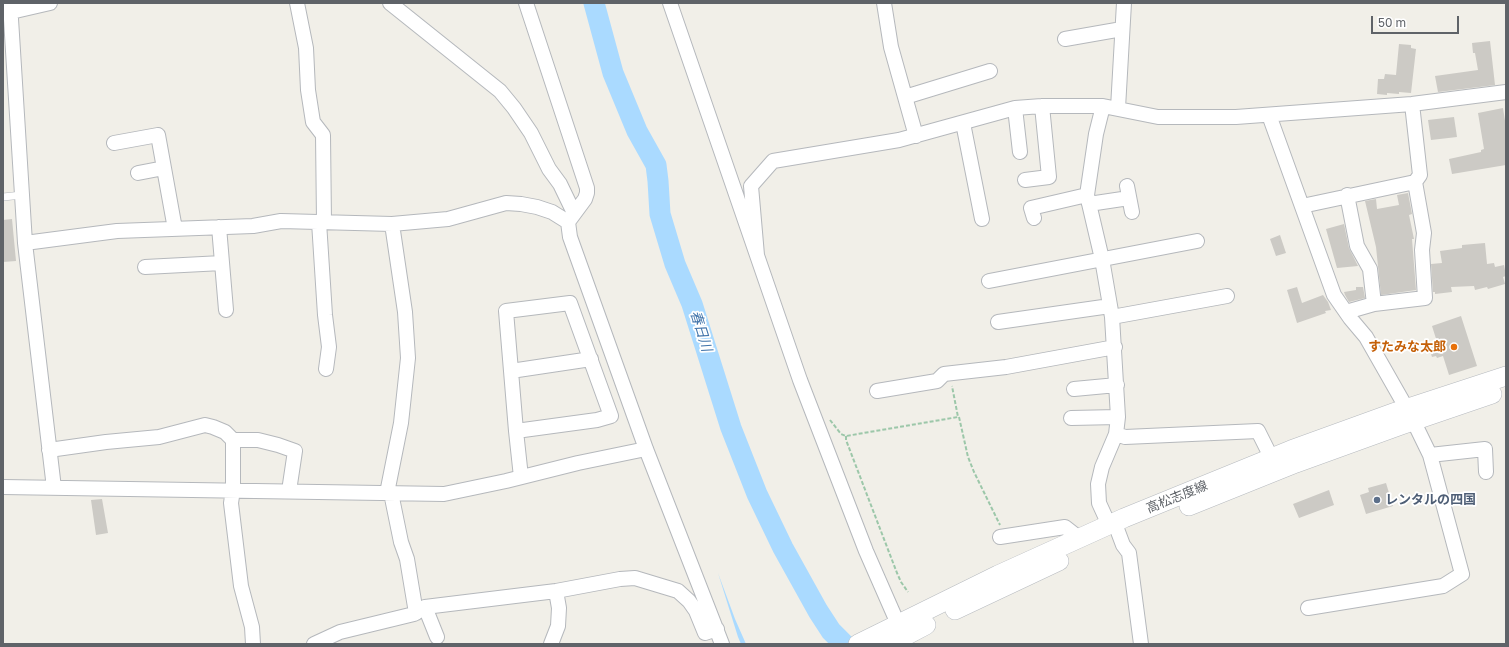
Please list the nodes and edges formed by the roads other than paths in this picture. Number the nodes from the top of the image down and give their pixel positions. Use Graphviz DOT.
graph roads {
  1 [pos="50,3"];
  2 [pos="297,3"];
  3 [pos="390,3"];
  4 [pos="526,3"];
  5 [pos="670,3"];
  6 [pos="884,3"];
  7 [pos="1124,3"];
  8 [pos="10,7"];
  9 [pos="1122,29"];
  10 [pos="1065,39"];
  11 [pos="990,71"];
  12 [pos="1506,92"];
  13 [pos="905,97"];
  14 [pos="1412,104"];
  15 [pos="1042,106"];
  16 [pos="1103,106"];
  17 [pos="1015,108"];
  18 [pos="1118,108"];
  19 [pos="1269,115"];
  20 [pos="963,123"];
  21 [pos="916,136"];
  22 [pos="114,143"];
  23 [pos="1020,152"];
  24 [pos="164,168"];
  25 [pos="138,173"];
  26 [pos="1024,180"];
  27 [pos="1415,182"];
  28 [pos="22,195"];
  29 [pos="1347,195"];
  30 [pos="3,197"];
  31 [pos="1129,198"];
  32 [pos="1088,199"];
  33 [pos="1302,206"];
  34 [pos="571,217"];
  35 [pos="982,218"];
  36 [pos="1034,218"];
  37 [pos="322,222"];
  38 [pos="392,224"];
  39 [pos="219,227"];
  40 [pos="175,229"];
  41 [pos="1197,241"];
  42 [pos="25,243"];
  43 [pos="757,255"];
  44 [pos="1102,259"];
  45 [pos="222,263"];
  46 [pos="145,267"];
  47 [pos="989,281"];
  48 [pos="1227,296"];
  49 [pos="1374,304"];
  50 [pos="226,310"];
  51 [pos="1111,312"];
  52 [pos="1346,312"];
  53 [pos="998,322"];
  54 [pos="1115,348"];
  55 [pos="591,360"];
  56 [pos="326,369"];
  57 [pos="511,371"];
  58 [pos="1506,376"];
  59 [pos="1117,385"];
  60 [pos="1074,389"];
  61 [pos="1506,389"];
  62 [pos="877,391"];
  63 [pos="1410,415"];
  64 [pos="1118,416"];
  65 [pos="1071,418"];
  66 [pos="516,430"];
  67 [pos="1116,434"];
  68 [pos="233,440"];
  69 [pos="646,449"];
  70 [pos="50,450"];
  71 [pos="1268,451"];
  72 [pos="1430,455"];
  73 [pos="1486,472"];
  74 [pos="521,478"];
  75 [pos="3,487"];
  76 [pos="54,488"];
  77 [pos="233,490"];
  78 [pos="289,491"];
  79 [pos="389,493"];
  80 [pos="1114,530"];
  81 [pos="1003,536"];
  82 [pos="1079,538"];
  83 [pos="556,591"];
  84 [pos="1308,608"];
  85 [pos="421,610"];
  86 [pos="710,635"];
  87 [pos="897,636"];
  88 [pos="437,637"];
  89 [pos="253,644"];
  90 [pos="314,644"];
  91 [pos="551,644"];
  92 [pos="722,644"];
  93 [pos="858,644"];
  94 [pos="1141,644"];
  1 -- 8 [label="street"];
  2 -- 37 [label="street"];
  3 -- 34 [label="street"];
  4 -- 34 [label="street"];
  5 -- 43 [label="street"];
  6 -- 13 [label="street"];
  7 -- 9 [label="street"];
  8 -- 28 [label="street"];
  9 -- 10 [label="street"];
  9 -- 18 [label="street"];
  11 -- 13 [label="street"];
  12 -- 14 [label="street"];
  13 -- 21 [label="street"];
  14 -- 19 [label="street"];
  14 -- 27 [label="street"];
  15 -- 16 [label="street"];
  15 -- 17 [label="street"];
  15 -- 26 [label="street"];
  16 -- 18 [label="street"];
  16 -- 32 [label="street"];
  17 -- 20 [label="street"];
  17 -- 23 [label="street"];
  18 -- 19 [label="street"];
  19 -- 33 [label="street"];
  20 -- 21 [label="street"];
  20 -- 35 [label="street"];
  21 -- 43 [label="street"];
  22 -- 24 [label="street"];
  24 -- 25 [label="street"];
  24 -- 40 [label="street"];
  27 -- 29 [label="street"];
  27 -- 49 [label="street"];
  28 -- 30 [label="lane"];
  28 -- 42 [label="street"];
  29 -- 33 [label="street"];
  29 -- 49 [label="street"];
  31 -- 32 [label="street"];
  32 -- 36 [label="street"];
  32 -- 44 [label="street"];
  33 -- 52 [label="street"];
  34 -- 38 [label="street"];
  34 -- 69 [label="street"];
  37 -- 38 [label="street"];
  37 -- 39 [label="street"];
  37 -- 56 [label="street"];
  38 -- 79 [label="street"];
  39 -- 40 [label="street"];
  39 -- 45 [label="street"];
  40 -- 42 [label="street"];
  41 -- 44 [label="street"];
  42 -- 70 [label="street"];
  43 -- 87 [label="street"];
  44 -- 47 [label="street"];
  44 -- 51 [label="street"];
  45 -- 46 [label="street"];
  45 -- 50 [label="street"];
  48 -- 51 [label="street"];
  49 -- 52 [label="street"];
  51 -- 53 [label="street"];
  51 -- 54 [label="street"];
  52 -- 63 [label="street"];
  54 -- 59 [label="street"];
  54 -- 62 [label="street"];
  55 -- 57 [label="street"];
  55 -- 57 [label="street"];
  55 -- 66 [label="street"];
  57 -- 66 [label="street"];
  58 -- 63 [label="main road, 高松志度線"];
  59 -- 60 [label="street"];
  59 -- 64 [label="street"];
  61 -- 63 [label="main road, 高松志度線"];
  63 -- 72 [label="street"];
  63 -- 80 [label="main road, 高松志度線"];
  64 -- 65 [label="street"];
  64 -- 67 [label="street"];
  66 -- 74 [label="street"];
  67 -- 71 [label="street"];
  67 -- 80 [label="street"];
  68 -- 70 [label="street"];
  68 -- 77 [label="street"];
  68 -- 78 [label="street"];
  69 -- 74 [label="street"];
  69 -- 86 [label="street"];
  70 -- 76 [label="street"];
  72 -- 73 [label="street"];
  72 -- 84 [label="street"];
  74 -- 79 [label="street"];
  75 -- 76 [label="street"];
  76 -- 77 [label="street"];
  77 -- 78 [label="street"];
  77 -- 89 [label="street"];
  78 -- 79 [label="street"];
  79 -- 85 [label="street"];
  80 -- 82 [label="main road, 高松志度線"];
  80 -- 87 [label="main road, 高松志度線"];
  80 -- 94 [label="street"];
  81 -- 82 [label="street"];
  82 -- 87 [label="main road, 高松志度線"];
  83 -- 85 [label="street"];
  83 -- 86 [label="street"];
  83 -- 91 [label="street"];
  85 -- 88 [label="street"];
  85 -- 90 [label="street"];
  86 -- 92 [label="street"];
  87 -- 93 [label="main road, 高松志度線"];
}
